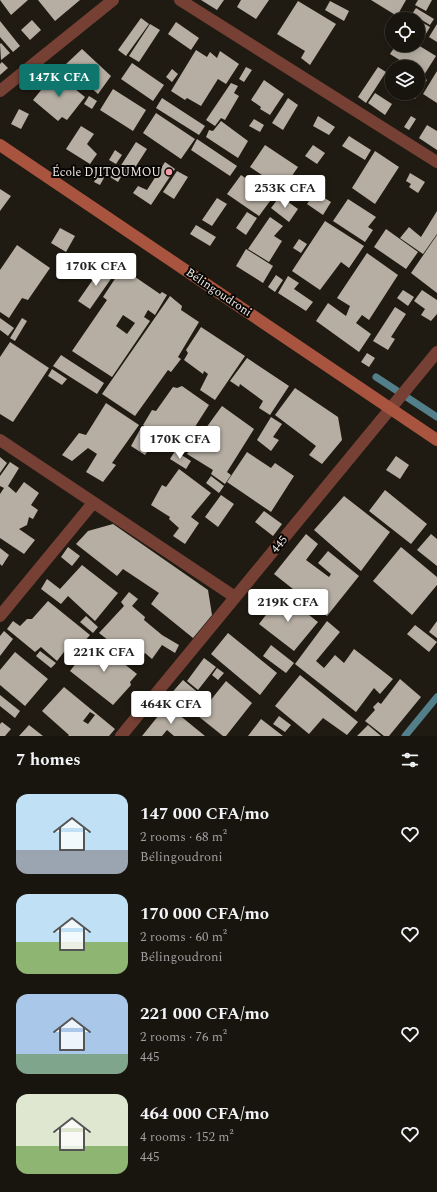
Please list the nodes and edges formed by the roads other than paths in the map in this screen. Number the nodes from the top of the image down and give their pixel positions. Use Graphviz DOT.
graph roads {
  1 [pos="113,0"];
  2 [pos="180,0"];
  3 [pos="0,91"];
  4 [pos="0,145"];
  5 [pos="437,162"];
  6 [pos="437,352"];
  7 [pos="391,408"];
  8 [pos="0,440"];
  9 [pos="437,440"];
  10 [pos="93,503"];
  11 [pos="236,597"];
  12 [pos="0,616"];
  13 [pos="121,736"];
  1 -- 3 [label="street"];
  2 -- 5 [label="street"];
  4 -- 7 [label="street, Bélingoudroni"];
  6 -- 7 [label="street, 445"];
  7 -- 9 [label="street, Bélingoudroni"];
  7 -- 11 [label="street, 445"];
  8 -- 10 [label="street"];
  10 -- 11 [label="street"];
  10 -- 12 [label="street"];
  11 -- 13 [label="street, 445"];
}
